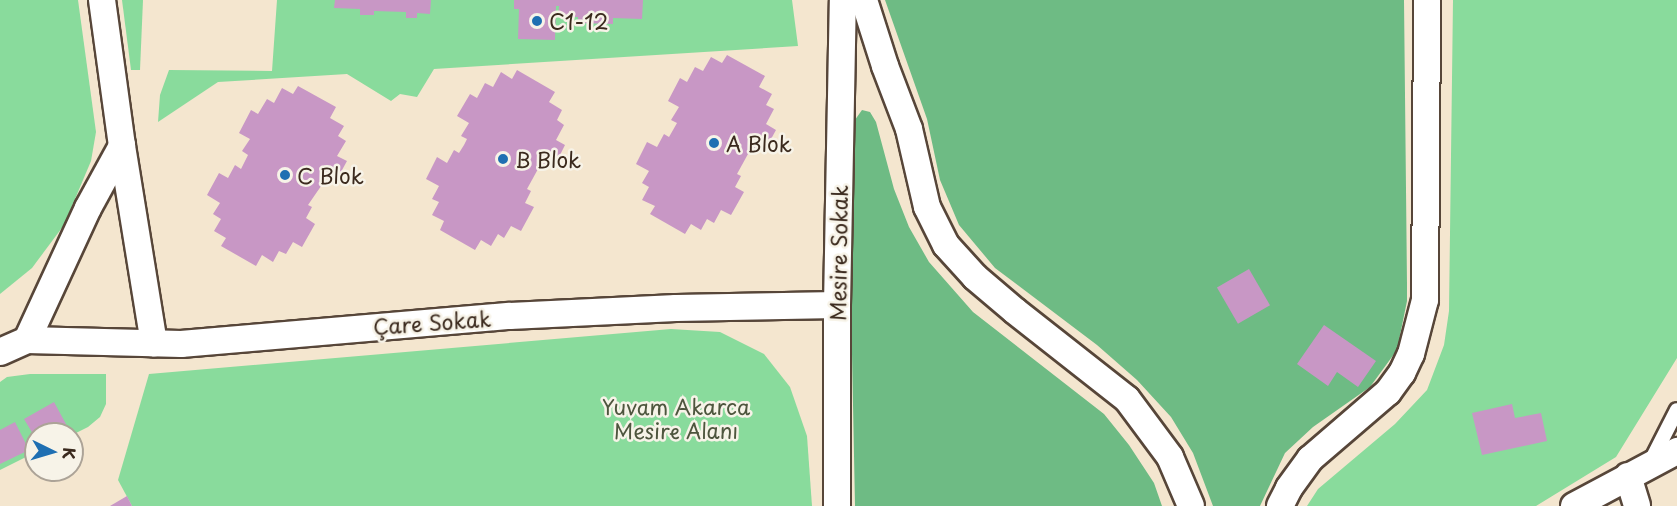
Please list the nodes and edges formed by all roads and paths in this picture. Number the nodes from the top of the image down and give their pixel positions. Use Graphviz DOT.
graph roads {
  1 [pos="102,0"];
  2 [pos="843,0"];
  3 [pos="864,0"];
  4 [pos="1427,0"];
  5 [pos="122,146"];
  6 [pos="837,304"];
  7 [pos="27,340"];
  8 [pos="154,343"];
  9 [pos="0,352"];
  10 [pos="1677,410"];
  11 [pos="1677,451"];
  12 [pos="1638,470"];
  13 [pos="837,506"];
  14 [pos="1191,506"];
  15 [pos="1280,506"];
  16 [pos="1574,506"];
  17 [pos="1637,506"];
  1 -- 5 [label="street"];
  2 -- 6 [label="street, Mesire Sokak"];
  3 -- 14 [label="street"];
  4 -- 15 [label="street"];
  5 -- 7 [label="street"];
  5 -- 8 [label="street"];
  6 -- 8 [label="street, Çare Sokak"];
  6 -- 13 [label="street, Mesire Sokak"];
  7 -- 8 [label="street, Çare Sokak"];
  7 -- 9 [label="street"];
  10 -- 12 [label="lane"];
  11 -- 12 [label="street"];
  12 -- 16 [label="street"];
  12 -- 17 [label="street"];
}
